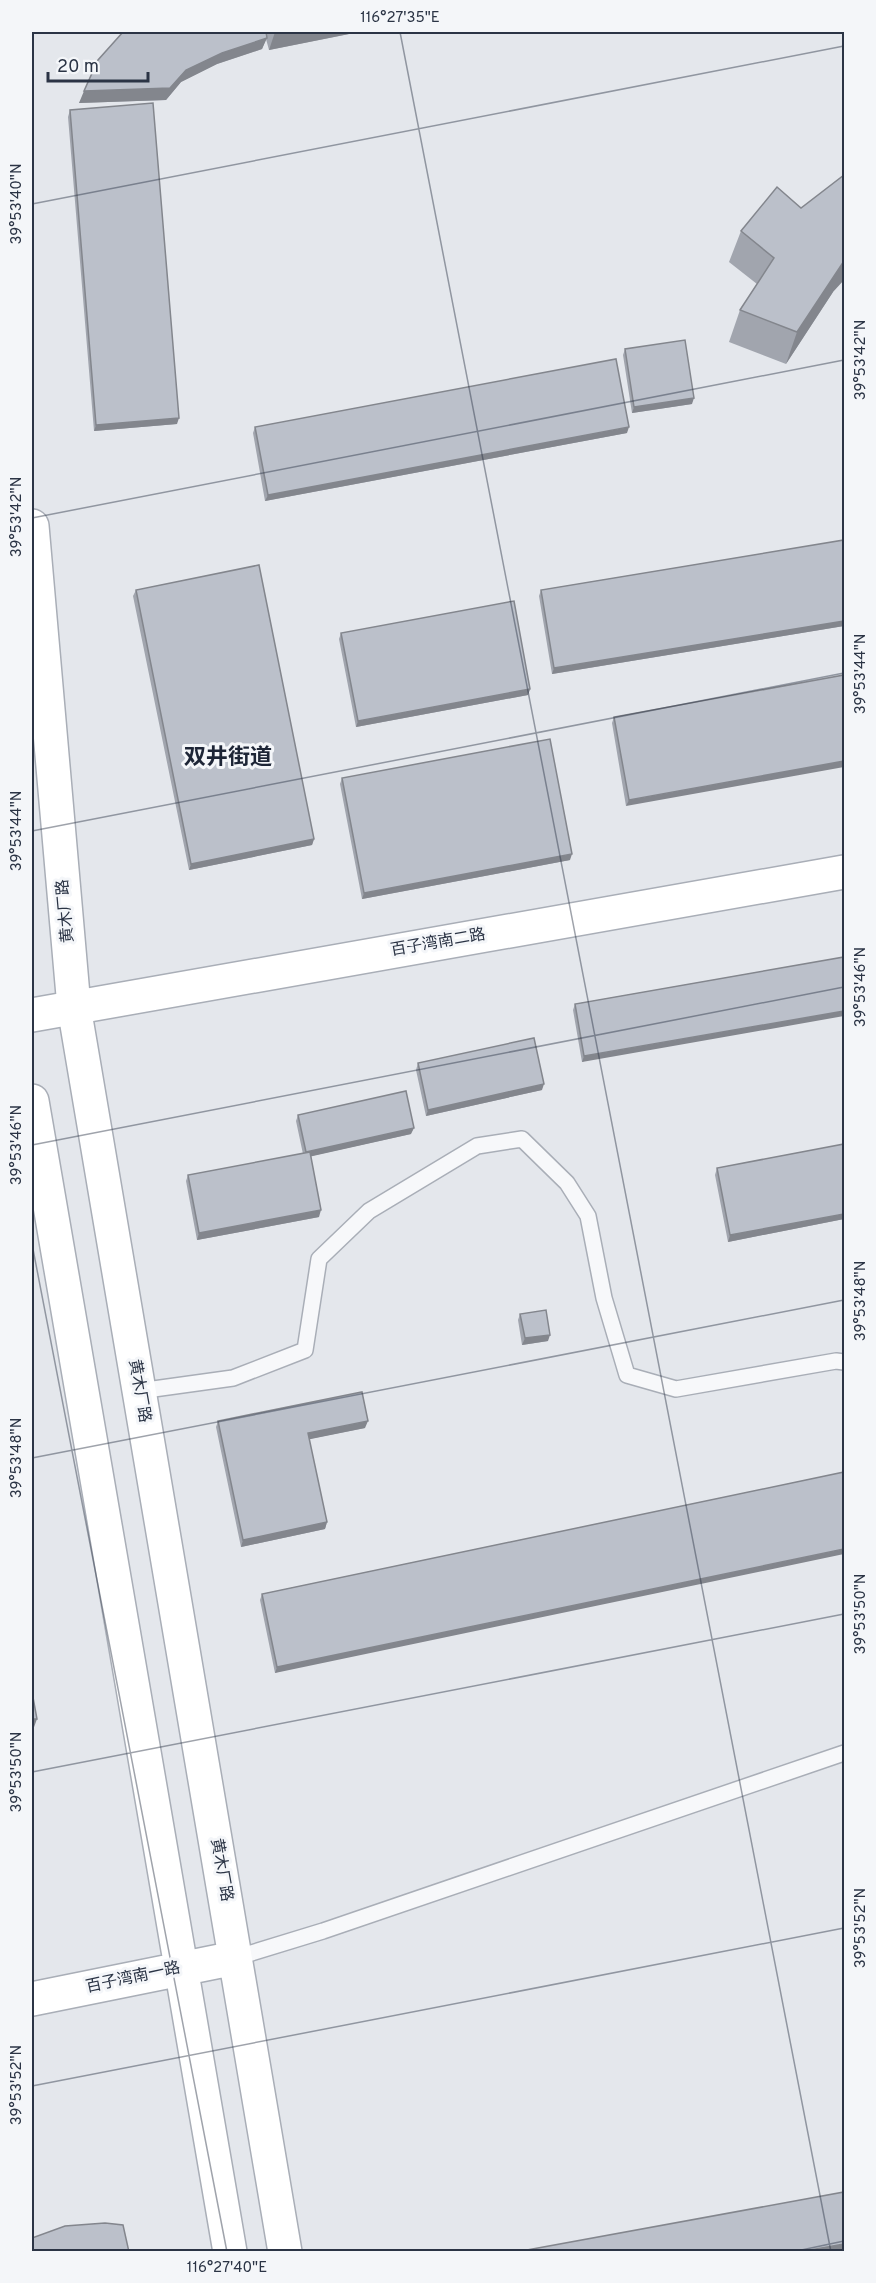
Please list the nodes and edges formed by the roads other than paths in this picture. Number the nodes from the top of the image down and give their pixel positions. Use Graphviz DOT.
graph roads {
  1 [pos="32,526"];
  2 [pos="844,872"];
  3 [pos="74,1007"];
  4 [pos="32,1015"];
  5 [pos="32,1101"];
  6 [pos="844,1362"];
  7 [pos="139,1391"];
  8 [pos="844,1753"];
  9 [pos="236,1958"];
  10 [pos="182,1969"];
  11 [pos="32,1999"];
  12 [pos="230,2252"];
  13 [pos="285,2252"];
  1 -- 3 [label="main road, 黄木厂路"];
  2 -- 3 [label="main road, 百子湾南二路"];
  3 -- 4 [label="main road, 百子湾南二路"];
  3 -- 7 [label="main road, 黄木厂路"];
  5 -- 10 [label="main road"];
  6 -- 7 [label="lane"];
  7 -- 9 [label="main road, 黄木厂路"];
  8 -- 9 [label="lane"];
  9 -- 10 [label="main road, 百子湾南一路"];
  9 -- 13 [label="main road, 黄木厂路"];
  10 -- 11 [label="main road, 百子湾南一路"];
  10 -- 12 [label="main road"];
}
